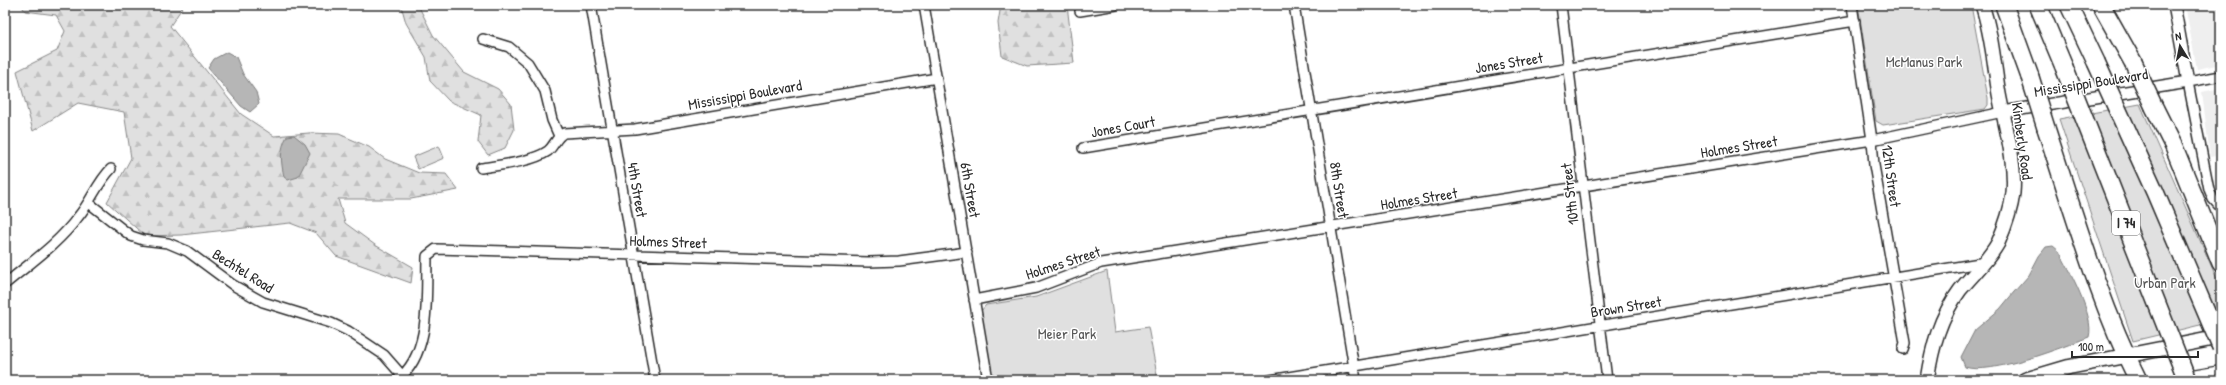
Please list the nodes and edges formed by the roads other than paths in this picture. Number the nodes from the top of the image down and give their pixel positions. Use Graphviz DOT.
graph roads {
  1 [pos="591,5"];
  2 [pos="924,5"];
  3 [pos="1116,5"];
  4 [pos="1294,5"];
  5 [pos="1561,5"];
  6 [pos="1852,5"];
  7 [pos="1982,5"];
  8 [pos="2004,5"];
  9 [pos="2038,5"];
  10 [pos="2069,5"];
  11 [pos="2101,5"];
  12 [pos="2174,5"];
  13 [pos="1080,11"];
  14 [pos="1855,21"];
  15 [pos="483,39"];
  16 [pos="1569,68"];
  17 [pos="2221,76"];
  18 [pos="937,78"];
  19 [pos="2188,82"];
  20 [pos="1312,110"];
  21 [pos="2003,112"];
  22 [pos="612,131"];
  23 [pos="1168,133"];
  24 [pos="559,136"];
  25 [pos="1872,140"];
  26 [pos="1083,148"];
  27 [pos="481,168"];
  28 [pos="111,169"];
  29 [pos="1583,186"];
  30 [pos="89,203"];
  31 [pos="2221,208"];
  32 [pos="1331,227"];
  33 [pos="967,252"];
  34 [pos="634,255"];
  35 [pos="1986,262"];
  36 [pos="2221,263"];
  37 [pos="1894,277"];
  38 [pos="5,284"];
  39 [pos="974,300"];
  40 [pos="1600,325"];
  41 [pos="2221,337"];
  42 [pos="2221,347"];
  43 [pos="1903,349"];
  44 [pos="2126,356"];
  45 [pos="1354,366"];
  46 [pos="2221,373"];
  47 [pos="402,379"];
  48 [pos="656,380"];
  49 [pos="988,380"];
  50 [pos="1270,380"];
  51 [pos="1356,380"];
  52 [pos="1607,380"];
  53 [pos="1927,380"];
  54 [pos="2025,380"];
  55 [pos="2138,380"];
  56 [pos="2181,380"];
  57 [pos="2187,380"];
  1 -- 22 [label="street, 4th Street"];
  2 -- 18 [label="street, 6th Street"];
  3 -- 13 [label="street"];
  4 -- 20 [label="street, 8th Street"];
  5 -- 16 [label="street, 10th Street"];
  6 -- 14 [label="street, 12th Street"];
  7 -- 21 [label="main road, Kimberly Road"];
  8 -- 44 [label="highway, bridge"];
  9 -- 57 [label="highway, I 74, bridge"];
  10 -- 42 [label="highway, I 74, bridge"];
  11 -- 36 [label="highway, bridge"];
  12 -- 19 [label="street"];
  14 -- 16 [label="street, Jones Street"];
  14 -- 25 [label="street, 12th Street"];
  15 -- 24 [label="street"];
  16 -- 20 [label="street, Jones Street"];
  16 -- 29 [label="street, 10th Street"];
  17 -- 19 [label="street, Mississippi Boulevard"];
  18 -- 22 [label="street, Mississippi Boulevard"];
  18 -- 33 [label="street, 6th Street"];
  19 -- 21 [label="street, Mississippi Boulevard"];
  19 -- 31 [label="street"];
  20 -- 23 [label="street, Jones Street"];
  20 -- 32 [label="street, 8th Street"];
  21 -- 25 [label="street, Mississippi Boulevard"];
  21 -- 35 [label="main road, Kimberly Road"];
  22 -- 24 [label="street, Mississippi Boulevard"];
  22 -- 34 [label="street, 4th Street"];
  23 -- 26 [label="street, Jones Court"];
  24 -- 27 [label="street"];
  25 -- 29 [label="street, Holmes Street"];
  25 -- 37 [label="street, 12th Street"];
  28 -- 30 [label="street"];
  29 -- 32 [label="street, Holmes Street"];
  29 -- 40 [label="street, 10th Street"];
  30 -- 38 [label="street"];
  30 -- 47 [label="street, Bechtel Road"];
  32 -- 39 [label="street, Holmes Street"];
  32 -- 45 [label="street, 8th Street"];
  33 -- 34 [label="street, Holmes Street"];
  33 -- 39 [label="street, 6th Street"];
  34 -- 47 [label="street, Holmes Street"];
  34 -- 48 [label="street, 4th Street"];
  35 -- 37 [label="street, Brown Street"];
  35 -- 53 [label="main road, Kimberly Road"];
  37 -- 40 [label="street, Brown Street"];
  37 -- 43 [label="street, 12th Street"];
  39 -- 49 [label="street, 6th Street"];
  40 -- 45 [label="street, Brown Street"];
  40 -- 52 [label="street, 10th Street"];
  41 -- 44 [label="main road"];
  44 -- 54 [label="main road"];
  44 -- 55 [label="highway"];
  45 -- 50 [label="street, Brown Street"];
  45 -- 51 [label="street, 8th Street"];
  46 -- 56 [label="main road"];
}
